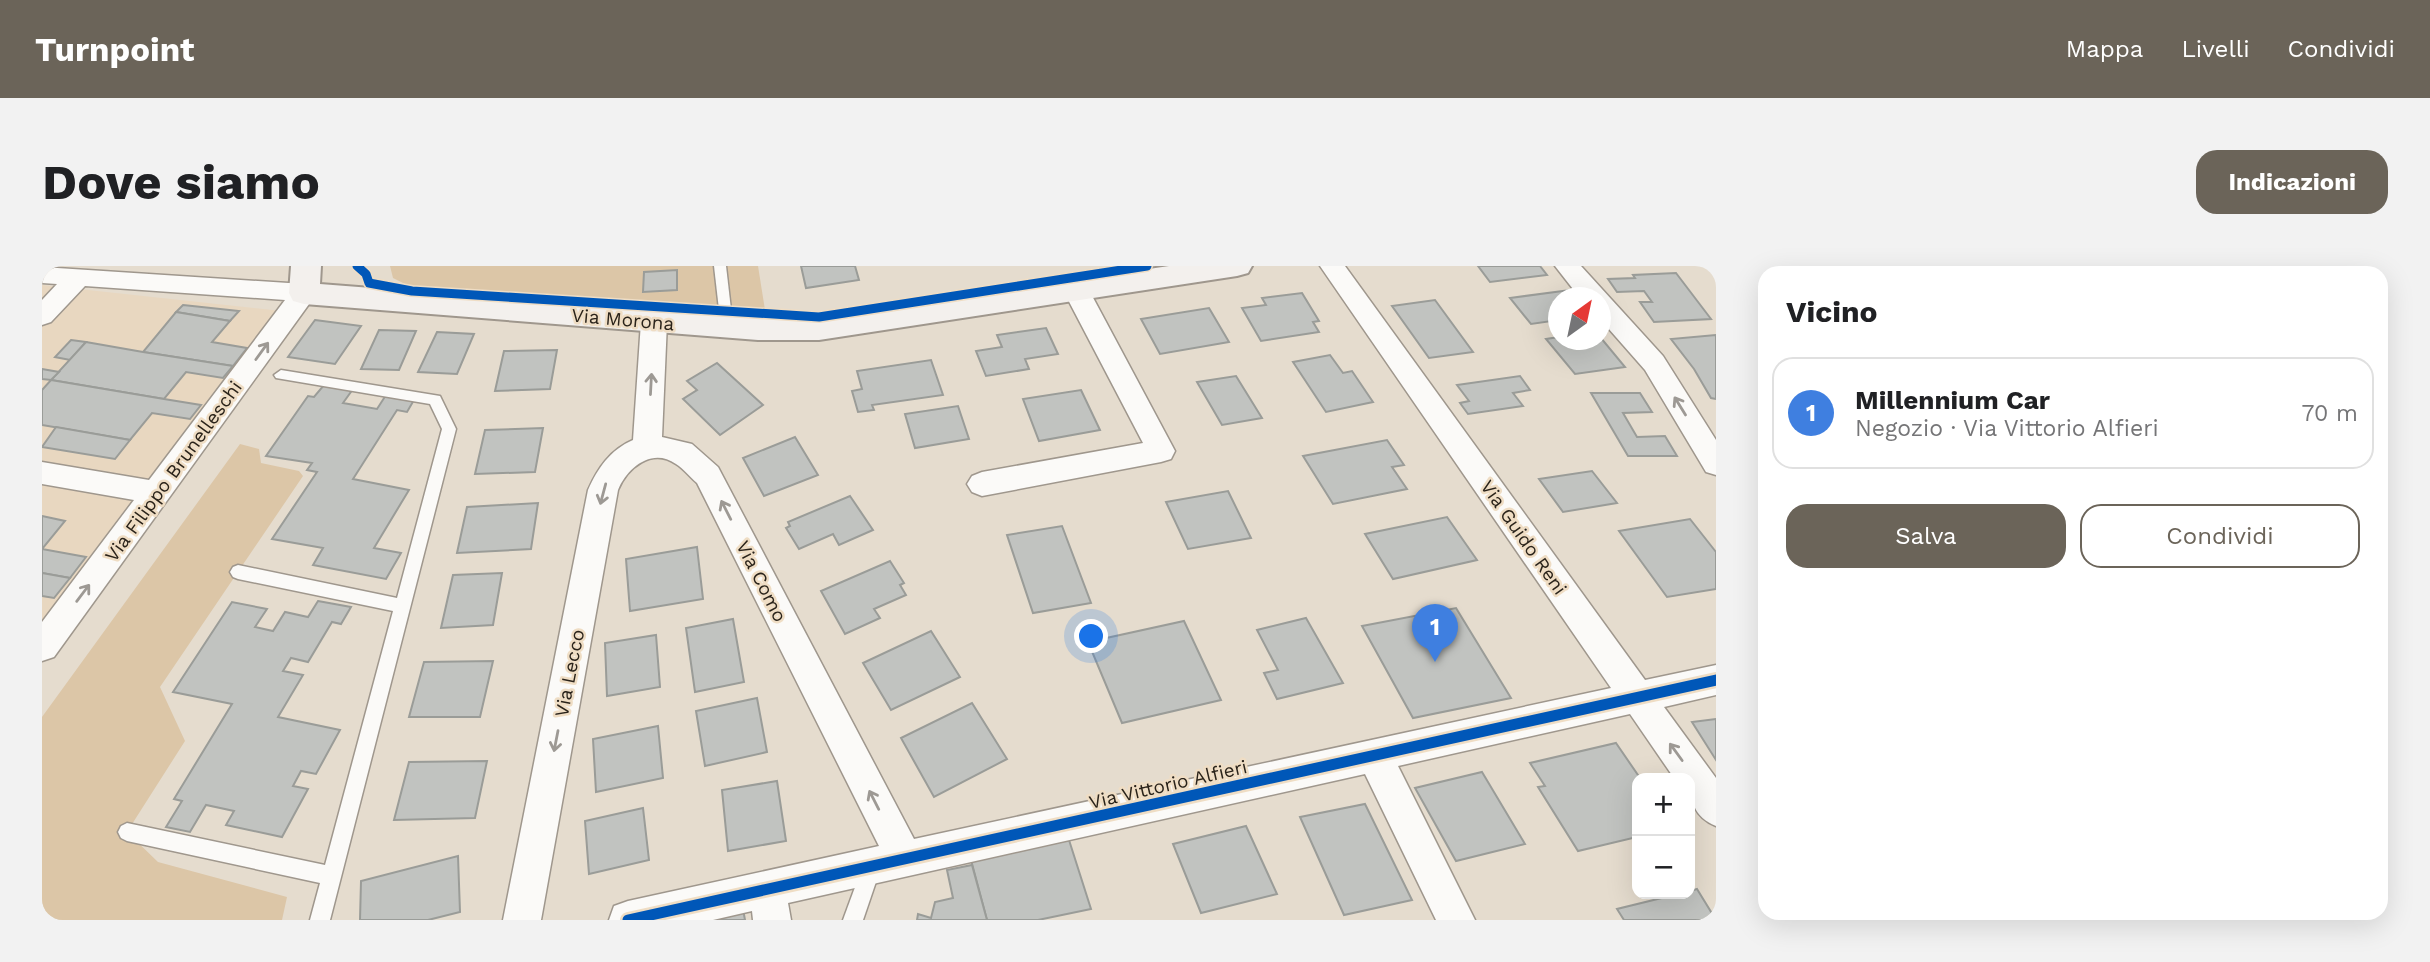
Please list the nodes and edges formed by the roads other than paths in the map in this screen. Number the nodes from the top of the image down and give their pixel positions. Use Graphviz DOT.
graph roads {
  1 [pos="720,266"];
  2 [pos="1237,266"];
  3 [pos="1332,266"];
  4 [pos="1567,266"];
  5 [pos="1134,274"];
  6 [pos="42,275"];
  7 [pos="78,278"];
  8 [pos="305,280"];
  9 [pos="1585,287"];
  10 [pos="1077,292"];
  11 [pos="1611,315"];
  12 [pos="42,316"];
  13 [pos="654,322"];
  14 [pos="727,327"];
  15 [pos="281,375"];
  16 [pos="647,446"];
  17 [pos="1716,464"];
  18 [pos="42,473"];
  19 [pos="982,484"];
  20 [pos="158,493"];
  21 [pos="238,572"];
  22 [pos="402,606"];
  23 [pos="42,647"];
  24 [pos="1716,680"];
  25 [pos="1637,697"];
  26 [pos="1374,756"];
  27 [pos="1716,808"];
  28 [pos="127,832"];
  29 [pos="889,864"];
  30 [pos="331,876"];
  31 [pos="770,904"];
  32 [pos="320,920"];
  33 [pos="522,920"];
  34 [pos="628,920"];
  35 [pos="853,920"];
  36 [pos="1456,920"];
  1 -- 14 [label="lane"];
  2 -- 5 [label="main road, Via Morona"];
  3 -- 25 [label="street, Via Guido Reni"];
  4 -- 9 [label="street"];
  5 -- 10 [label="main road, Via Morona"];
  6 -- 7 [label="street, Via Morona"];
  7 -- 8 [label="street, Via Morona"];
  7 -- 12 [label="street"];
  8 -- 13 [label="main road, Via Morona"];
  20 -- 8 [label="street, Via Filippo Brunelleschi, one-way"];
  10 -- 14 [label="main road, Via Morona"];
  10 -- 19 [label="street"];
  17 -- 11 [label="street, one-way"];
  13 -- 14 [label="main road, Via Morona"];
  16 -- 13 [label="street, one-way"];
  15 -- 22 [label="lane"];
  29 -- 16 [label="street, Via Como, one-way"];
  16 -- 33 [label="street, Via Lecco, one-way"];
  18 -- 20 [label="street"];
  23 -- 20 [label="street, Via Filippo Brunelleschi, one-way"];
  21 -- 22 [label="lane"];
  22 -- 30 [label="lane"];
  24 -- 25 [label="street, Via Vittorio Alfieri"];
  25 -- 26 [label="street, Via Vittorio Alfieri"];
  27 -- 25 [label="street, Via Guido Reni, one-way"];
  26 -- 29 [label="street, Via Vittorio Alfieri"];
  26 -- 36 [label="street"];
  28 -- 30 [label="lane"];
  29 -- 31 [label="street, Via Vittorio Alfieri"];
  29 -- 35 [label="lane"];
  30 -- 32 [label="lane"];
  31 -- 34 [label="street, Via Vittorio Alfieri"];
}
